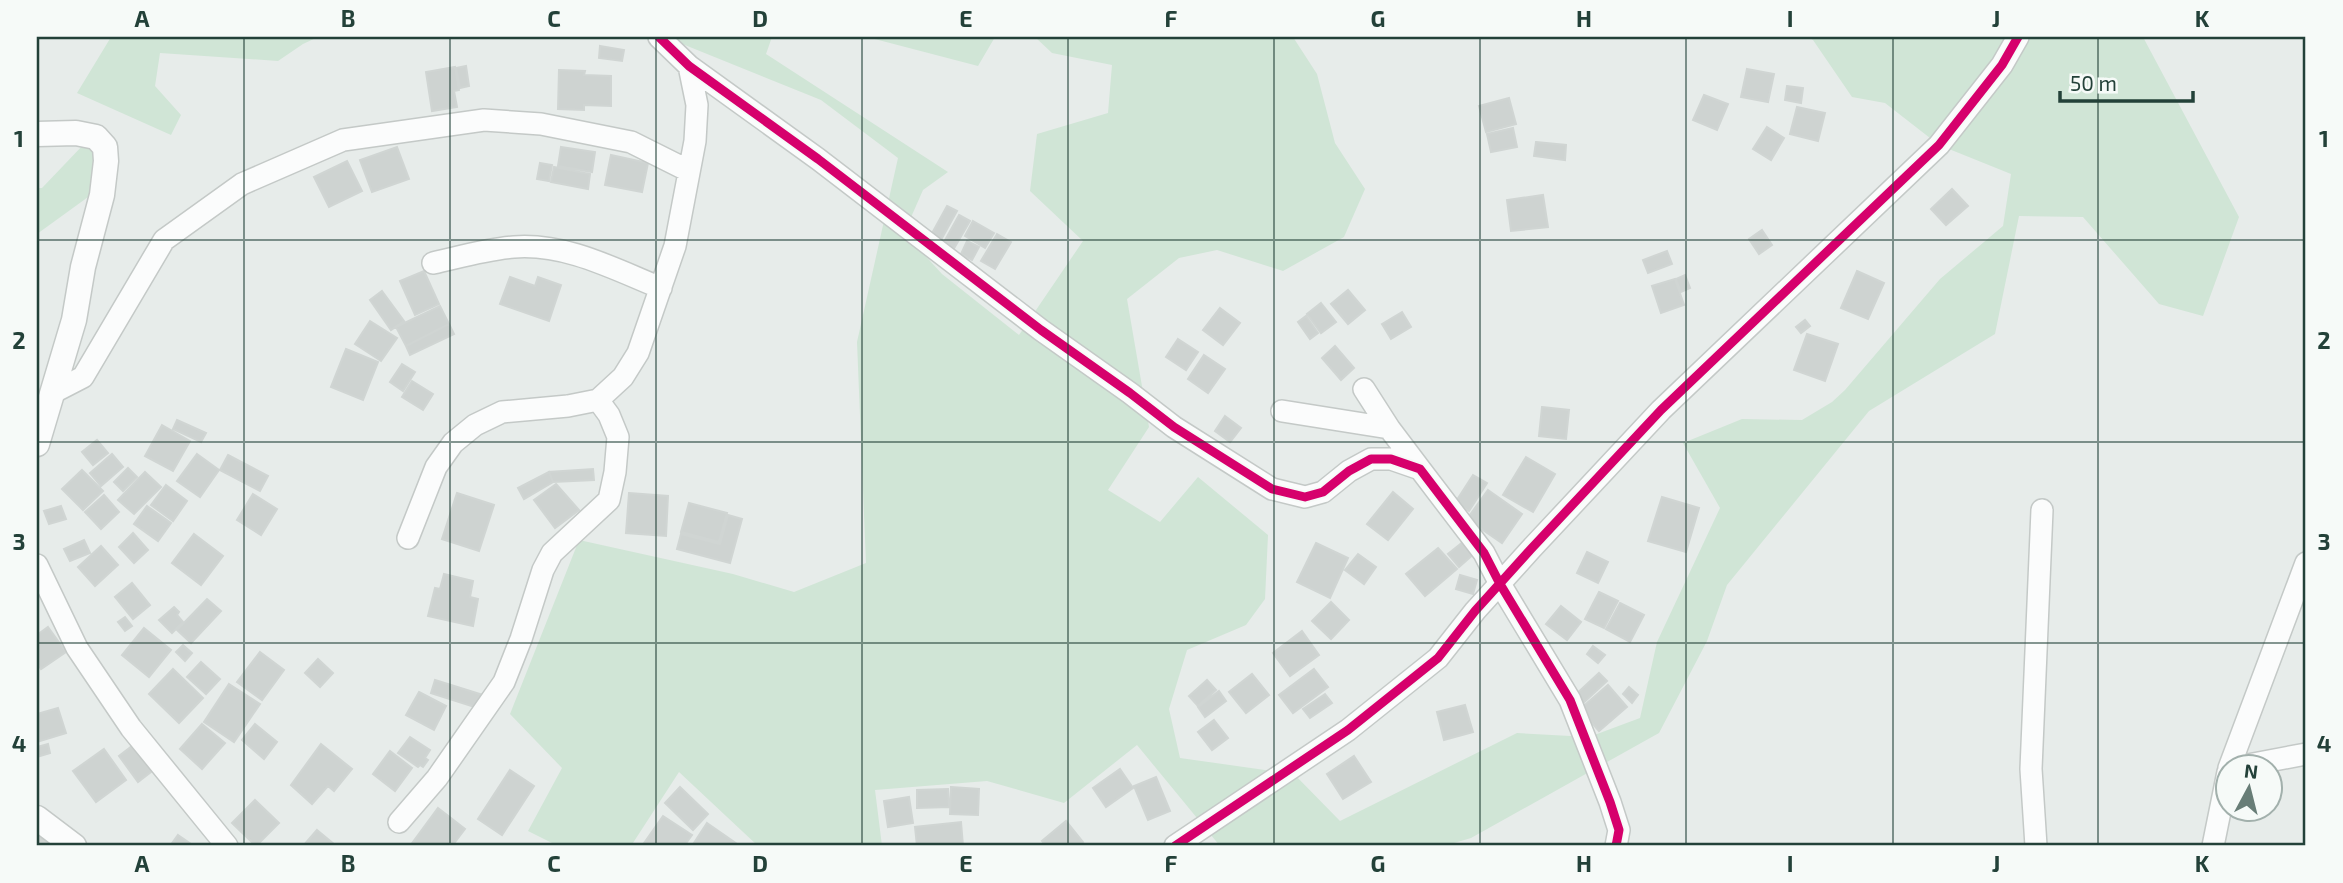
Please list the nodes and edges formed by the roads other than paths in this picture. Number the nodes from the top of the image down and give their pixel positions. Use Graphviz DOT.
graph roads {
  1 [pos="659,37"];
  2 [pos="2018,37"];
  3 [pos="690,66"];
  4 [pos="37,134"];
  5 [pos="689,171"];
  6 [pos="433,263"];
  7 [pos="661,288"];
  8 [pos="1364,388"];
  9 [pos="52,393"];
  10 [pos="598,400"];
  11 [pos="1282,411"];
  12 [pos="1389,428"];
  13 [pos="37,444"];
  14 [pos="1420,469"];
  15 [pos="2042,510"];
  16 [pos="408,538"];
  17 [pos="2306,563"];
  18 [pos="37,565"];
  19 [pos="1500,584"];
  20 [pos="2235,754"];
  21 [pos="2306,754"];
  22 [pos="2284,758"];
  23 [pos="37,818"];
  24 [pos="399,822"];
  25 [pos="2218,824"];
  26 [pos="74,846"];
  27 [pos="227,846"];
  28 [pos="1175,846"];
  29 [pos="1616,846"];
  30 [pos="2036,846"];
  31 [pos="2213,846"];
  1 -- 3 [label="street"];
  2 -- 19 [label="street"];
  3 -- 5 [label="street"];
  3 -- 14 [label="street"];
  4 -- 9 [label="street"];
  5 -- 7 [label="street"];
  5 -- 9 [label="street"];
  6 -- 7 [label="street"];
  7 -- 10 [label="street"];
  8 -- 12 [label="street"];
  9 -- 13 [label="street"];
  10 -- 16 [label="street"];
  10 -- 24 [label="street"];
  11 -- 12 [label="street"];
  12 -- 14 [label="street"];
  14 -- 19 [label="street"];
  15 -- 30 [label="street"];
  17 -- 20 [label="street"];
  18 -- 27 [label="street"];
  19 -- 28 [label="street"];
  19 -- 29 [label="street"];
  21 -- 22 [label="street"];
  23 -- 26 [label="street"];
  25 -- 31 [label="street"];
}
